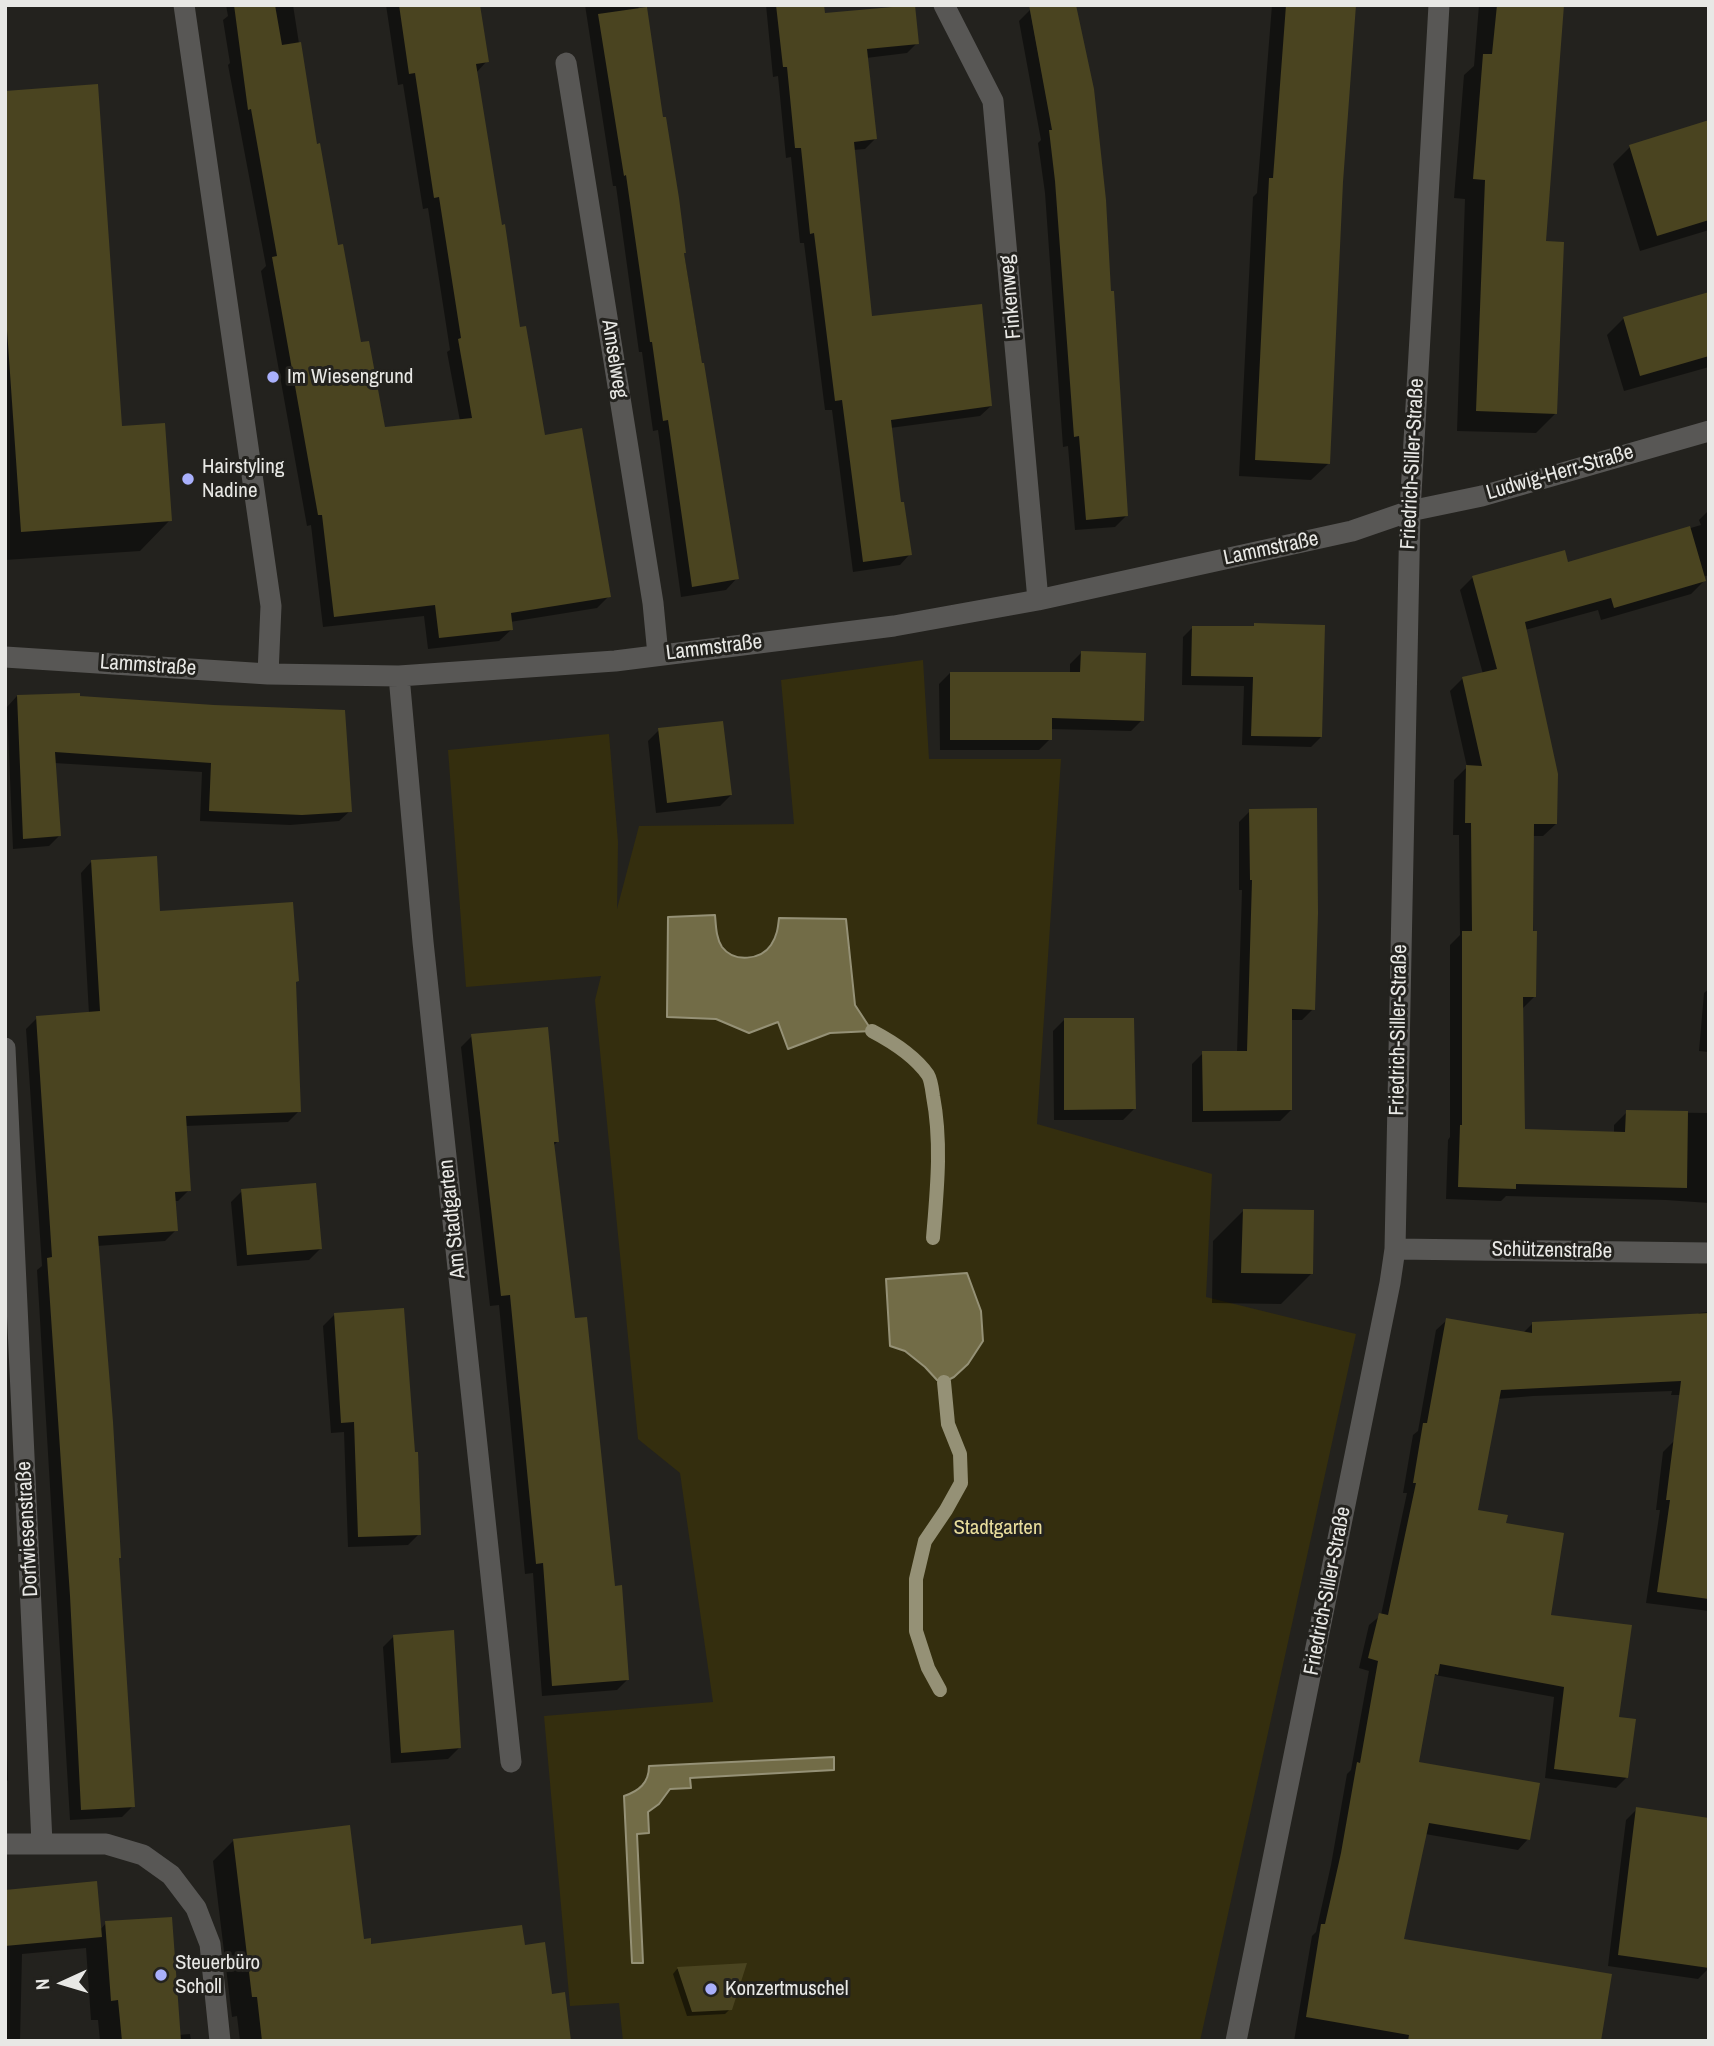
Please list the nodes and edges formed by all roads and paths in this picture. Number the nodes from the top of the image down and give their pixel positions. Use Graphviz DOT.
graph roads {
  1 [pos="184,5"];
  2 [pos="944,5"];
  3 [pos="1438,5"];
  4 [pos="566,63"];
  5 [pos="1709,431"];
  6 [pos="1409,511"];
  7 [pos="1038,600"];
  8 [pos="658,655"];
  9 [pos="5,657"];
  10 [pos="268,674"];
  11 [pos="399,676"];
  12 [pos="5,1048"];
  13 [pos="1395,1250"];
  14 [pos="1709,1253"];
  15 [pos="15,1446"];
  16 [pos="511,1762"];
  17 [pos="42,1843"];
  18 [pos="5,1844"];
  19 [pos="220,2041"];
  20 [pos="1236,2041"];
  1 -- 10 [label="street"];
  2 -- 7 [label="street, Finkenweg"];
  3 -- 6 [label="street, Friedrich-Siller-Straße"];
  4 -- 8 [label="street, Amselweg"];
  5 -- 6 [label="street, Ludwig-Herr-Straße"];
  6 -- 7 [label="street, Lammstraße"];
  6 -- 13 [label="street, Friedrich-Siller-Straße"];
  7 -- 8 [label="street, Lammstraße"];
  8 -- 11 [label="street, Lammstraße"];
  9 -- 10 [label="street, Lammstraße"];
  10 -- 11 [label="street, Lammstraße"];
  11 -- 16 [label="street, Am Stadtgarten"];
  12 -- 15 [label="street, Dorfwiesenstraße"];
  13 -- 14 [label="street, Schützenstraße"];
  13 -- 20 [label="street, Friedrich-Siller-Straße"];
  15 -- 17 [label="street, Dorfwiesenstraße"];
  17 -- 18 [label="street"];
  17 -- 19 [label="street"];
}
